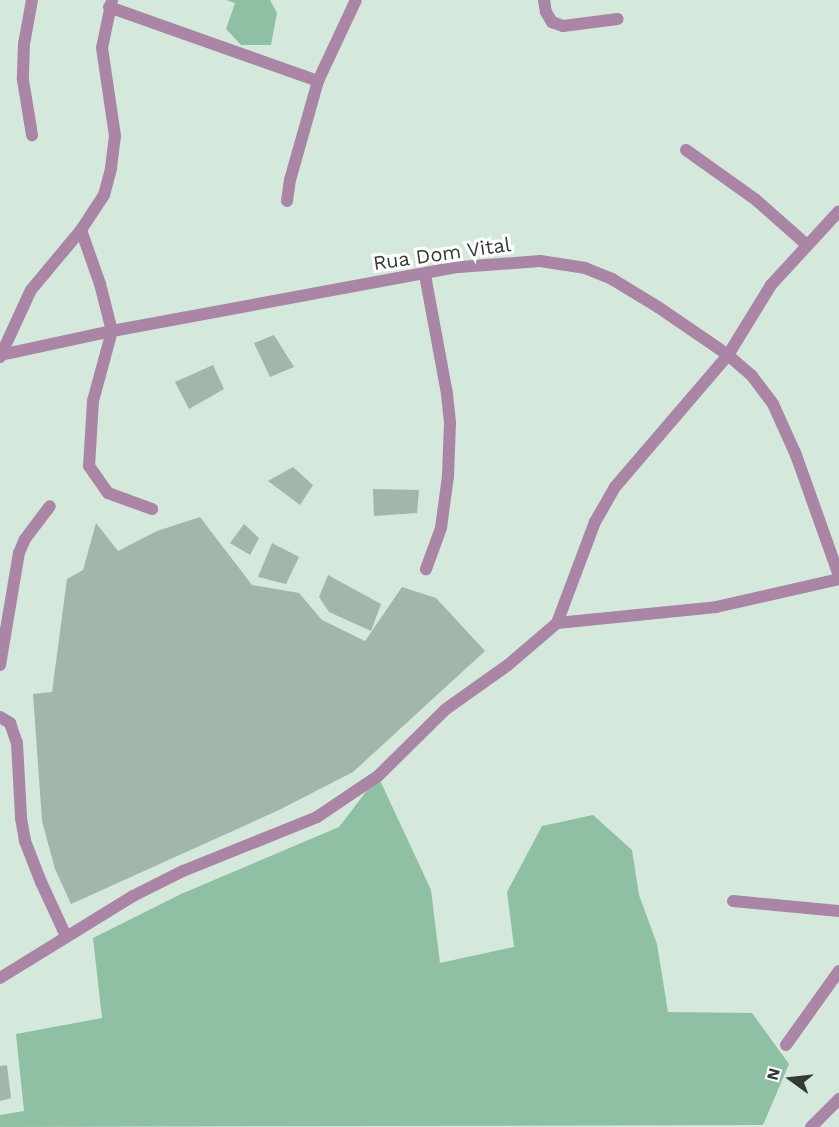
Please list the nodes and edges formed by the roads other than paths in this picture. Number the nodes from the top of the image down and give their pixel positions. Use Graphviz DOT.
graph roads {
  1 [pos="29,0"];
  2 [pos="356,0"];
  3 [pos="544,0"];
  4 [pos="111,4"];
  5 [pos="618,20"];
  6 [pos="318,81"];
  7 [pos="32,135"];
  8 [pos="686,150"];
  9 [pos="287,201"];
  10 [pos="839,211"];
  11 [pos="81,230"];
  12 [pos="807,245"];
  13 [pos="425,275"];
  14 [pos="112,331"];
  15 [pos="0,356"];
  16 [pos="728,356"];
  17 [pos="50,506"];
  18 [pos="152,509"];
  19 [pos="426,569"];
  20 [pos="839,577"];
  21 [pos="557,623"];
  22 [pos="0,665"];
  23 [pos="0,717"];
  24 [pos="733,901"];
  25 [pos="839,911"];
  26 [pos="66,936"];
  27 [pos="839,971"];
  28 [pos="0,978"];
  29 [pos="786,1045"];
  30 [pos="839,1099"];
  31 [pos="811,1127"];
  1 -- 7 [label="street"];
  2 -- 6 [label="street"];
  3 -- 5 [label="street"];
  4 -- 6 [label="street"];
  4 -- 11 [label="street, Rua Dom Vital"];
  6 -- 9 [label="street"];
  8 -- 12 [label="street"];
  10 -- 12 [label="street"];
  11 -- 14 [label="street"];
  11 -- 15 [label="street, Rua Dom Vital"];
  12 -- 16 [label="street"];
  13 -- 14 [label="street, Rua Dom Vital"];
  13 -- 16 [label="street, Rua Dom Vital"];
  13 -- 19 [label="street"];
  14 -- 15 [label="street, Rua Dom Vital"];
  14 -- 18 [label="street"];
  16 -- 20 [label="street, Rua Dom Vital"];
  16 -- 21 [label="street"];
  17 -- 22 [label="street"];
  20 -- 21 [label="street"];
  21 -- 26 [label="street"];
  23 -- 26 [label="street"];
  24 -- 25 [label="street"];
  26 -- 28 [label="street"];
  27 -- 29 [label="street"];
  30 -- 31 [label="street"];
}
